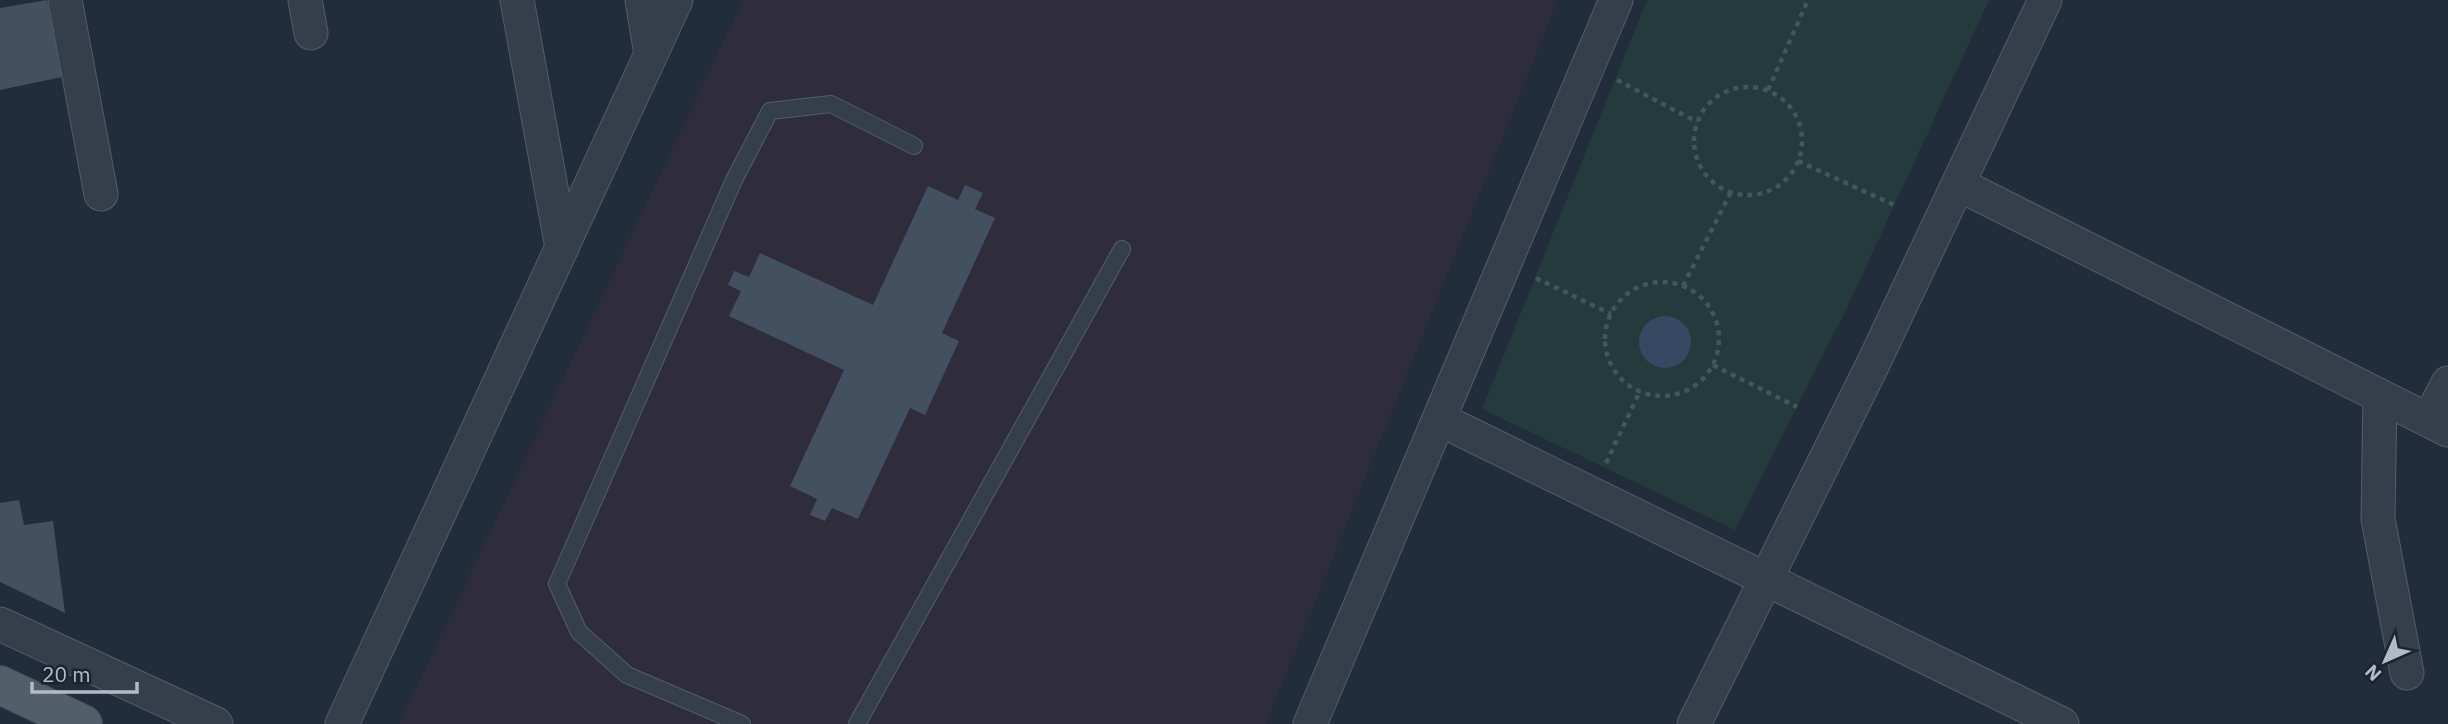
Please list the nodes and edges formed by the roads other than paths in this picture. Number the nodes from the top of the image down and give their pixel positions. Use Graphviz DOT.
graph roads {
  1 [pos="65,0"];
  2 [pos="305,0"];
  3 [pos="517,0"];
  4 [pos="642,0"];
  5 [pos="676,0"];
  6 [pos="1616,0"];
  7 [pos="2045,0"];
  8 [pos="310,33"];
  9 [pos="651,54"];
  10 [pos="914,146"];
  11 [pos="1958,184"];
  12 [pos="101,194"];
  13 [pos="562,248"];
  14 [pos="1122,249"];
  15 [pos="2448,383"];
  16 [pos="2380,396"];
  17 [pos="1439,419"];
  18 [pos="2439,425"];
  19 [pos="1766,579"];
  20 [pos="0,624"];
  21 [pos="2407,673"];
  22 [pos="0,685"];
  23 [pos="83,724"];
  24 [pos="216,724"];
  25 [pos="342,724"];
  26 [pos="742,724"];
  27 [pos="858,724"];
  28 [pos="1310,724"];
  29 [pos="1694,724"];
  30 [pos="2062,724"];
  1 -- 12 [label="street"];
  2 -- 8 [label="street"];
  3 -- 13 [label="street"];
  4 -- 9 [label="street"];
  5 -- 9 [label="street"];
  6 -- 17 [label="street"];
  7 -- 11 [label="street"];
  9 -- 13 [label="street"];
  10 -- 26 [label="lane"];
  11 -- 16 [label="street"];
  11 -- 19 [label="street"];
  13 -- 25 [label="street"];
  14 -- 27 [label="lane"];
  15 -- 18 [label="street"];
  16 -- 18 [label="street"];
  16 -- 21 [label="street"];
  17 -- 19 [label="street"];
  17 -- 28 [label="street"];
  19 -- 29 [label="street"];
  19 -- 30 [label="street"];
  20 -- 24 [label="street"];
  22 -- 23 [label="main road"];
}
